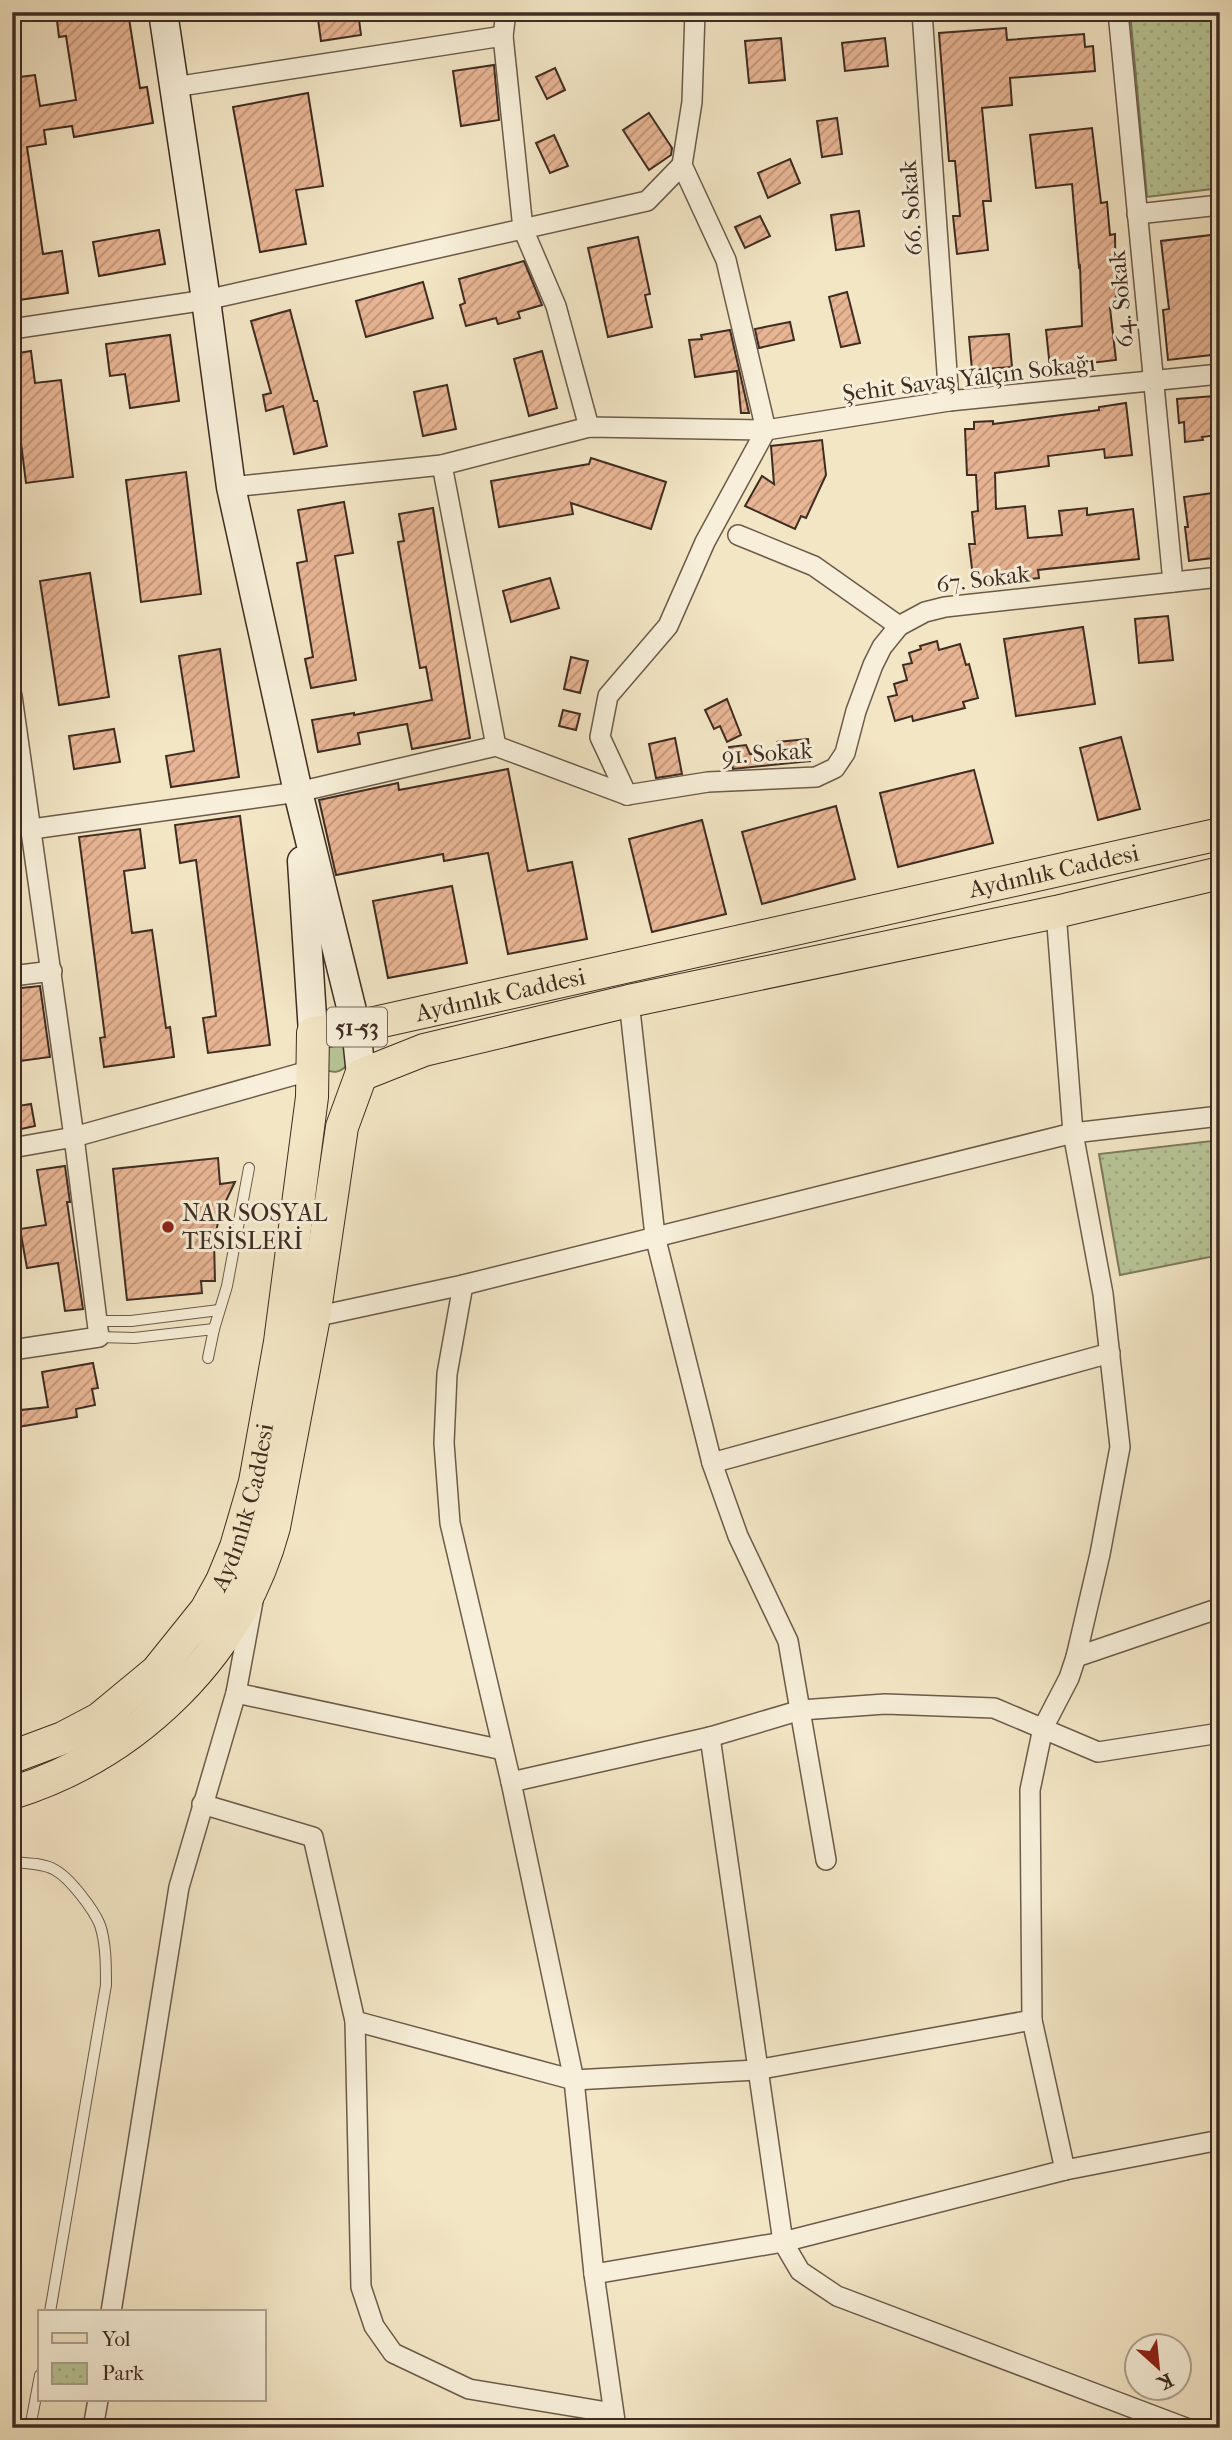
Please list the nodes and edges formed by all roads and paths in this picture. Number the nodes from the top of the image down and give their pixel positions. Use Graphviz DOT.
graph roads {
  1 [pos="163,12"];
  2 [pos="506,12"];
  3 [pos="695,12"];
  4 [pos="922,12"];
  5 [pos="1118,12"];
  6 [pos="503,36"];
  7 [pos="174,87"];
  8 [pos="682,165"];
  9 [pos="1220,205"];
  10 [pos="1138,214"];
  11 [pos="523,229"];
  12 [pos="206,300"];
  13 [pos="12,329"];
  14 [pos="1220,374"];
  15 [pos="1154,382"];
  16 [pos="949,401"];
  17 [pos="589,427"];
  18 [pos="766,430"];
  19 [pos="442,465"];
  20 [pos="231,487"];
  21 [pos="738,535"];
  22 [pos="1220,577"];
  23 [pos="1173,582"];
  24 [pos="899,626"];
  25 [pos="12,696"];
  26 [pos="496,746"];
  27 [pos="298,792"];
  28 [pos="628,795"];
  29 [pos="32,829"];
  30 [pos="1220,834"];
  31 [pos="1220,873"];
  32 [pos="1056,912"];
  33 [pos="52,971"];
  34 [pos="12,976"];
  35 [pos="629,1001"];
  36 [pos="356,1027"];
  37 [pos="313,1033"];
  38 [pos="360,1075"];
  39 [pos="312,1079"];
  40 [pos="1220,1116"];
  41 [pos="1073,1133"];
  42 [pos="75,1137"];
  43 [pos="12,1148"];
  44 [pos="249,1168"];
  45 [pos="655,1237"];
  46 [pos="463,1285"];
  47 [pos="219,1310"];
  48 [pos="314,1317"];
  49 [pos="98,1329"];
  50 [pos="214,1329"];
  51 [pos="12,1350"];
  52 [pos="1110,1353"];
  53 [pos="208,1358"];
  54 [pos="712,1463"];
  55 [pos="257,1576"];
  56 [pos="1220,1608"];
  57 [pos="1076,1657"];
  58 [pos="236,1693"];
  59 [pos="801,1710"];
  60 [pos="1043,1728"];
  61 [pos="1220,1733"];
  62 [pos="710,1737"];
  63 [pos="503,1750"];
  64 [pos="12,1756"];
  65 [pos="511,1782"];
  66 [pos="12,1793"];
  67 [pos="202,1804"];
  68 [pos="827,1860"];
  69 [pos="12,1862"];
  70 [pos="1032,2020"];
  71 [pos="355,2021"];
  72 [pos="756,2070"];
  73 [pos="574,2080"];
  74 [pos="1220,2140"];
  75 [pos="1065,2170"];
  76 [pos="783,2242"];
  77 [pos="594,2274"];
  78 [pos="50,2310"];
  79 [pos="111,2310"];
  80 [pos="38,2386"];
  81 [pos="97,2402"];
  82 [pos="614,2421"];
  83 [pos="30,2428"];
  84 [pos="93,2428"];
  85 [pos="1186,2428"];
  1 -- 7 [label="street"];
  2 -- 6 [label="street"];
  3 -- 8 [label="street"];
  4 -- 16 [label="street, 66. Sokak"];
  5 -- 10 [label="street, 64. Sokak"];
  6 -- 7 [label="street"];
  6 -- 11 [label="street"];
  7 -- 12 [label="street"];
  8 -- 11 [label="street"];
  8 -- 18 [label="street"];
  9 -- 10 [label="street"];
  10 -- 15 [label="street, 64. Sokak"];
  11 -- 12 [label="street"];
  11 -- 17 [label="street"];
  12 -- 13 [label="street"];
  12 -- 20 [label="street"];
  14 -- 15 [label="street, Şehit Savaş Yalçın Sokağı"];
  15 -- 16 [label="street, Şehit Savaş Yalçın Sokağı"];
  15 -- 23 [label="street, 64. Sokak"];
  16 -- 18 [label="street, Şehit Savaş Yalçın Sokağı"];
  17 -- 18 [label="street, Şehit Savaş Yalçın Sokağı"];
  17 -- 19 [label="street, Şehit Savaş Yalçın Sokağı"];
  18 -- 28 [label="street"];
  19 -- 20 [label="street, Şehit Savaş Yalçın Sokağı"];
  19 -- 26 [label="street"];
  20 -- 27 [label="street"];
  21 -- 24 [label="street"];
  22 -- 23 [label="street, 67. Sokak"];
  23 -- 24 [label="street, 67. Sokak"];
  24 -- 28 [label="street, 91. Sokak"];
  25 -- 29 [label="street"];
  26 -- 27 [label="street"];
  26 -- 28 [label="street"];
  27 -- 29 [label="street"];
  27 -- 36 [label="street"];
  27 -- 37 [label="street"];
  29 -- 33 [label="street"];
  30 -- 36 [label="main road, Aydınlık Caddesi / 51-53"];
  31 -- 32 [label="main road, Aydınlık Caddesi / 51-53"];
  32 -- 35 [label="main road, Aydınlık Caddesi / 51-53"];
  32 -- 41 [label="street"];
  33 -- 34 [label="street"];
  33 -- 42 [label="street"];
  35 -- 38 [label="main road, Aydınlık Caddesi / 51-53"];
  35 -- 45 [label="street"];
  36 -- 37 [label="main road, Aydınlık Caddesi / 51-53"];
  36 -- 38 [label="street"];
  37 -- 39 [label="main road, Aydınlık Caddesi / 51-53"];
  38 -- 39 [label="main road"];
  38 -- 48 [label="main road, Aydınlık Caddesi / 51-53"];
  39 -- 42 [label="street"];
  39 -- 64 [label="main road, Aydınlık Caddesi / 51-53"];
  40 -- 41 [label="street"];
  41 -- 45 [label="street"];
  41 -- 52 [label="street"];
  42 -- 43 [label="street"];
  42 -- 49 [label="street"];
  44 -- 47 [label="lane"];
  45 -- 46 [label="street"];
  45 -- 54 [label="street"];
  46 -- 48 [label="street"];
  46 -- 63 [label="street"];
  47 -- 49 [label="lane"];
  47 -- 50 [label="lane"];
  48 -- 55 [label="main road, Aydınlık Caddesi / 51-53"];
  49 -- 50 [label="lane"];
  49 -- 51 [label="street"];
  50 -- 53 [label="lane"];
  52 -- 54 [label="street"];
  52 -- 57 [label="street"];
  54 -- 59 [label="street"];
  55 -- 58 [label="street"];
  55 -- 66 [label="main road, Aydınlık Caddesi / 51-53"];
  56 -- 57 [label="street"];
  57 -- 60 [label="street"];
  58 -- 63 [label="street"];
  58 -- 67 [label="street"];
  59 -- 60 [label="street"];
  59 -- 62 [label="street"];
  59 -- 68 [label="street"];
  60 -- 61 [label="street"];
  60 -- 70 [label="street"];
  62 -- 65 [label="street"];
  62 -- 72 [label="street"];
  63 -- 65 [label="street"];
  65 -- 73 [label="street"];
  67 -- 71 [label="street"];
  67 -- 79 [label="street"];
  69 -- 78 [label="lane"];
  70 -- 72 [label="street"];
  70 -- 75 [label="street"];
  71 -- 73 [label="street"];
  71 -- 82 [label="street"];
  72 -- 73 [label="street"];
  72 -- 76 [label="street"];
  73 -- 77 [label="street"];
  74 -- 75 [label="street"];
  75 -- 76 [label="street"];
  76 -- 77 [label="street"];
  76 -- 85 [label="street"];
  77 -- 82 [label="street"];
  80 -- 83 [label="lane"];
  81 -- 84 [label="street"];
}
